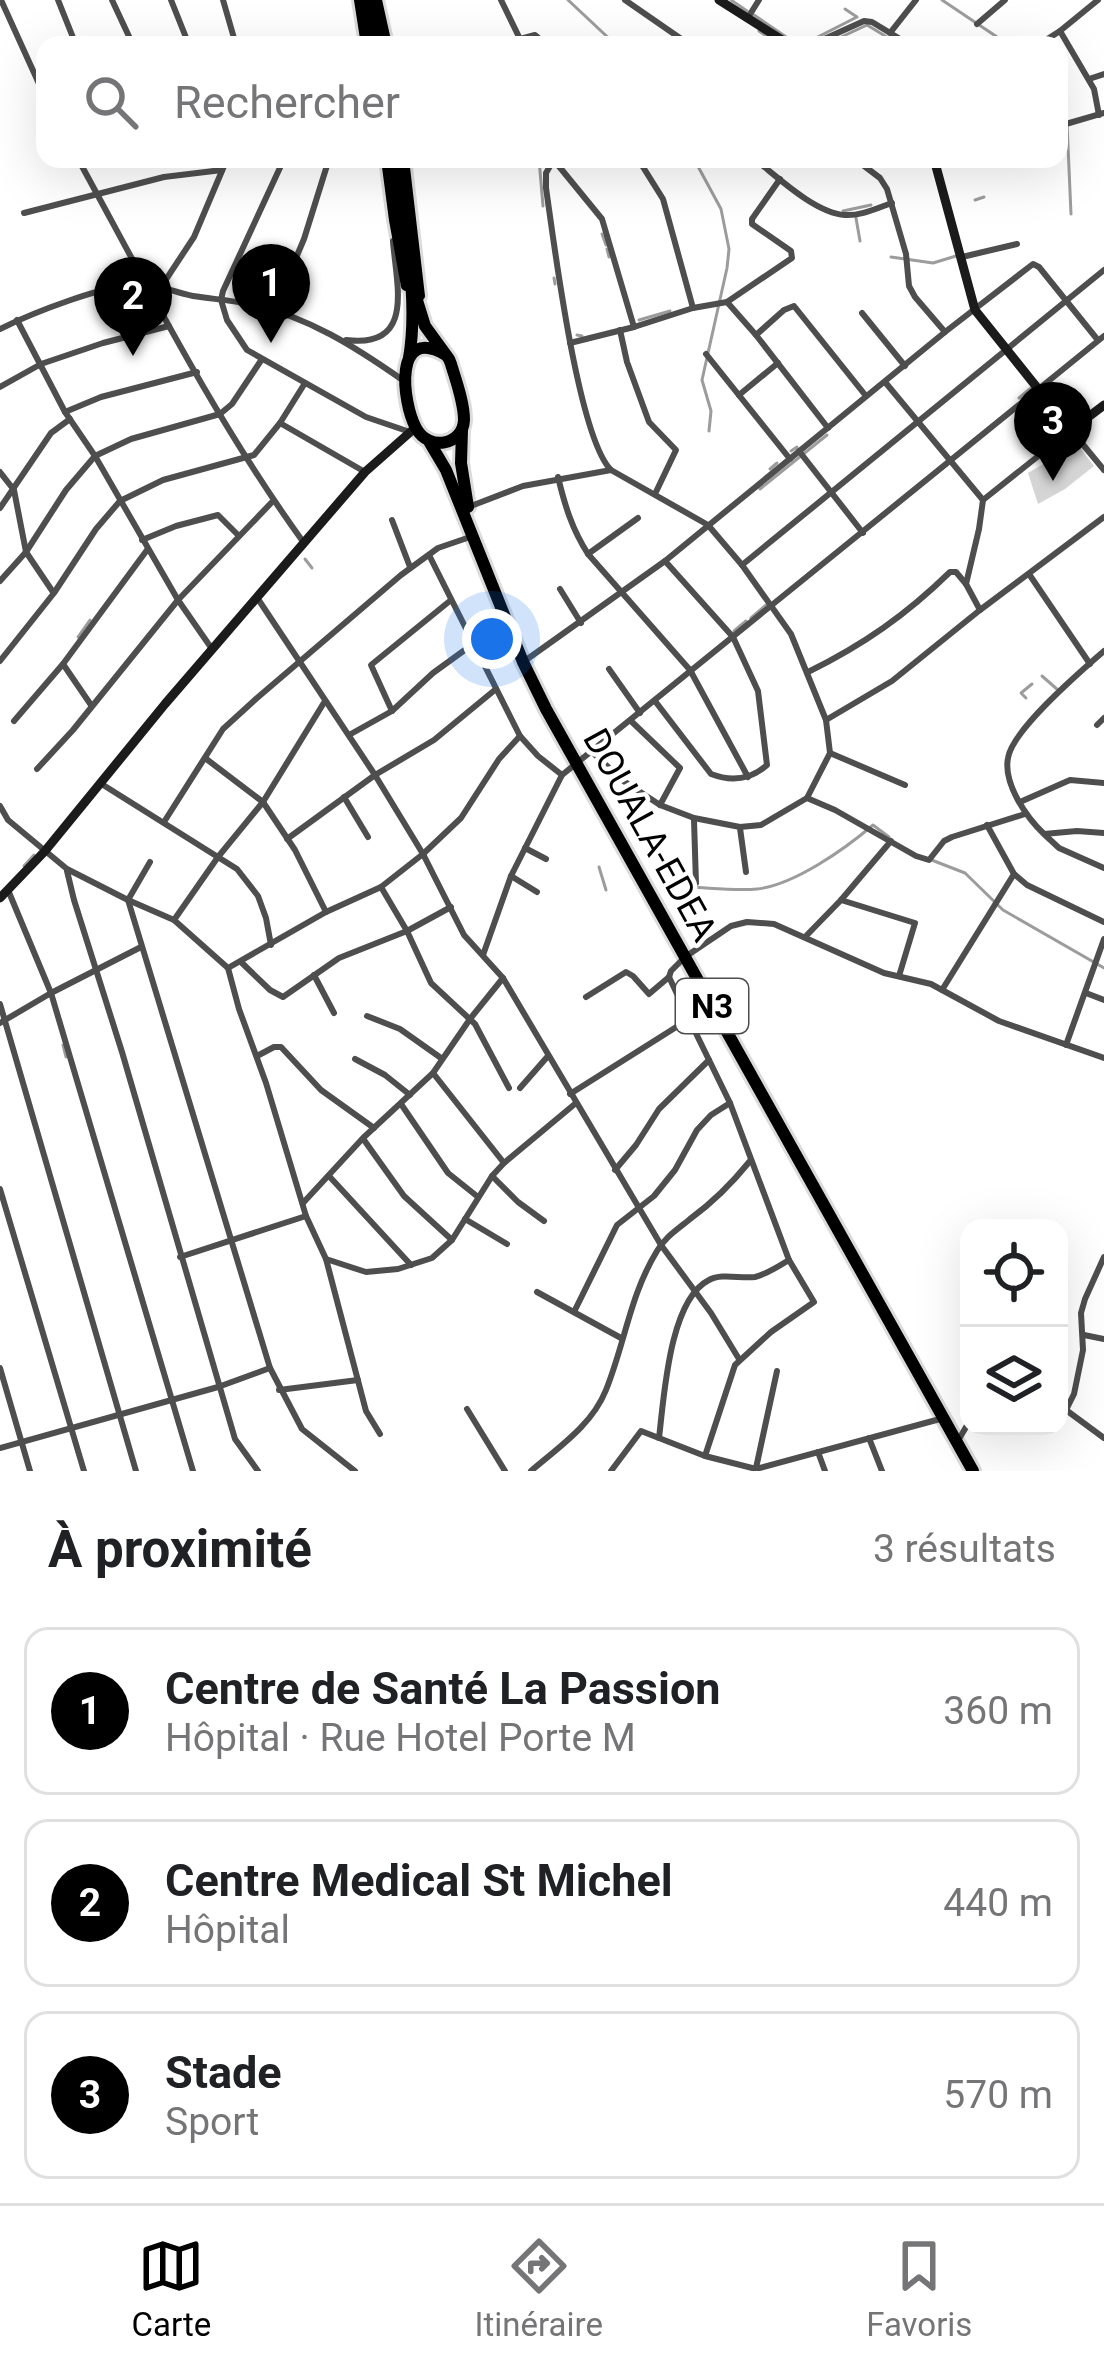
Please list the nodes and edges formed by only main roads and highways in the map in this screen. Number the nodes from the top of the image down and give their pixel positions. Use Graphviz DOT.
graph roads {
  1 [pos="363,0"];
  2 [pos="377,0"];
  3 [pos="719,0"];
  4 [pos="365,36"];
  5 [pos="374,36"];
  6 [pos="385,36"];
  7 [pos="775,36"];
  8 [pos="395,168"];
  9 [pos="396,168"];
  10 [pos="396,168"];
  11 [pos="936,168"];
  12 [pos="417,316"];
  13 [pos="446,355"];
  14 [pos="409,358"];
  15 [pos="1104,405"];
  16 [pos="413,430"];
  17 [pos="462,430"];
  18 [pos="430,443"];
  19 [pos="474,534"];
  20 [pos="4,894"];
  21 [pos="973,1471"];
  1 -- 4 [label="main road"];
  1 -- 5 [label="highway"];
  2 -- 6 [label="main road"];
  3 -- 7 [label="main road"];
  8 -- 12 [label="main road"];
  9 -- 12 [label="highway"];
  10 -- 12 [label="main road"];
  11 -- 15 [label="main road"];
  12 -- 13 [label="highway"];
  12 -- 14 [label="highway"];
  13 -- 14 [label="highway"];
  13 -- 17 [label="highway"];
  14 -- 16 [label="highway"];
  16 -- 18 [label="highway"];
  16 -- 20 [label="main road"];
  17 -- 18 [label="highway"];
  17 -- 19 [label="highway"];
  18 -- 19 [label="highway"];
  19 -- 21 [label="highway, DOUALA-EDEA / N3"];
}
